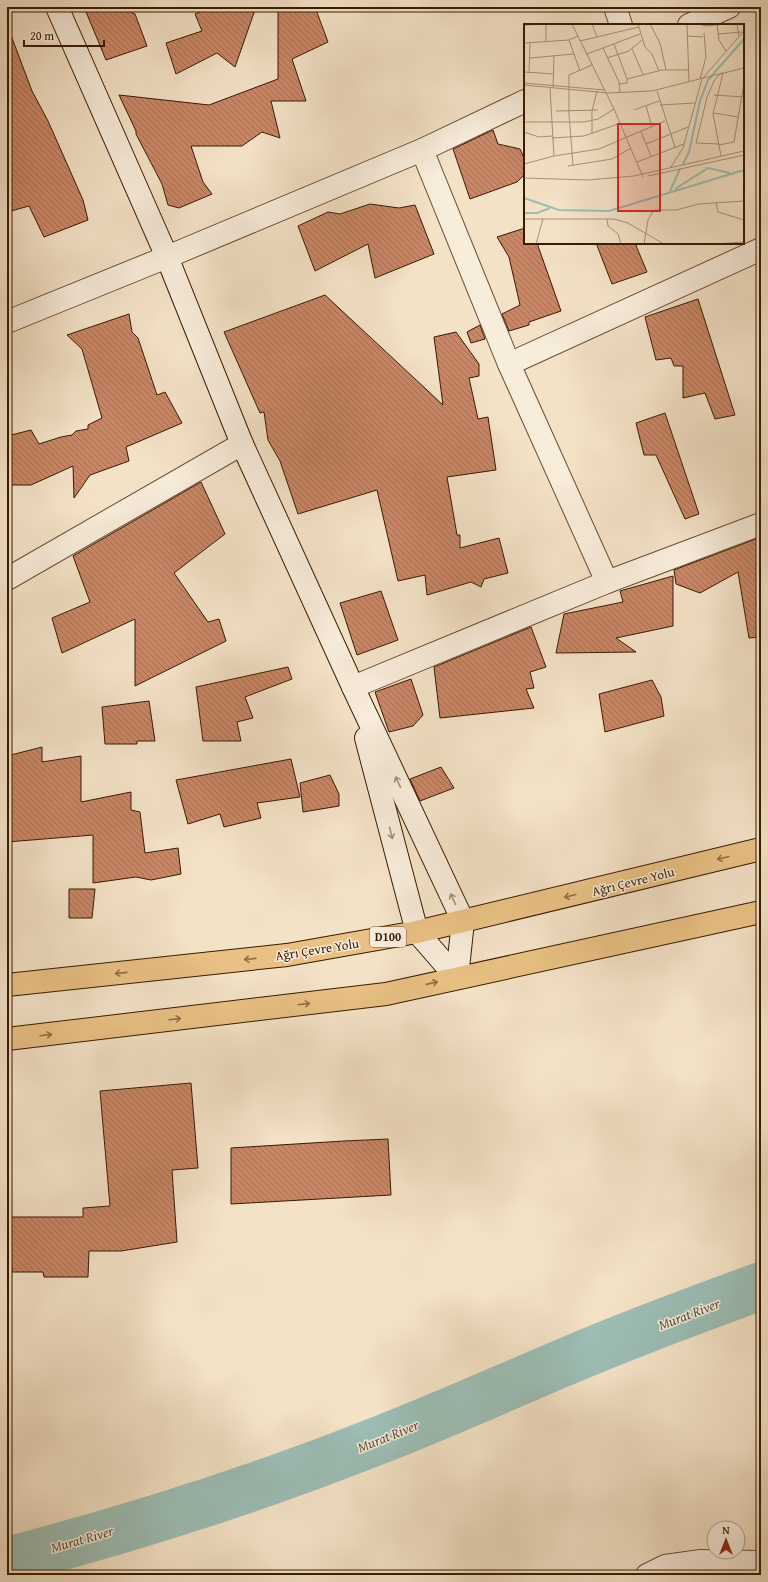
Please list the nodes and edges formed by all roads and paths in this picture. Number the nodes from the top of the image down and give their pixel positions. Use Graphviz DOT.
graph roads {
  1 [pos="57,7"];
  2 [pos="615,7"];
  3 [pos="729,7"];
  4 [pos="621,24"];
  5 [pos="691,24"];
  6 [pos="524,101"];
  7 [pos="422,150"];
  8 [pos="761,249"];
  9 [pos="167,257"];
  10 [pos="7,322"];
  11 [pos="509,364"];
  12 [pos="242,444"];
  13 [pos="761,524"];
  14 [pos="7,579"];
  15 [pos="607,582"];
  16 [pos="353,687"];
  17 [pos="761,849"];
  18 [pos="761,912"];
  19 [pos="463,921"];
  20 [pos="416,932"];
  21 [pos="457,978"];
  22 [pos="7,985"];
  23 [pos="7,1039"];
  24 [pos="761,1562"];
  25 [pos="647,1575"];
  1 -- 9 [label="street"];
  2 -- 4 [label="street"];
  3 -- 5 [label="street"];
  6 -- 7 [label="street"];
  7 -- 9 [label="street"];
  7 -- 11 [label="street"];
  8 -- 11 [label="street"];
  9 -- 10 [label="street"];
  9 -- 12 [label="street"];
  11 -- 15 [label="street"];
  12 -- 14 [label="street"];
  12 -- 16 [label="street"];
  13 -- 15 [label="street"];
  15 -- 16 [label="street"];
  19 -- 16 [label="street, one-way"];
  16 -- 20 [label="street, one-way"];
  17 -- 19 [label="highway, Ağrı Çevre Yolu / D100, one-way"];
  18 -- 21 [label="highway"];
  19 -- 20 [label="highway, Ağrı Çevre Yolu / D100"];
  19 -- 21 [label="street"];
  20 -- 21 [label="street"];
  20 -- 22 [label="highway, Ağrı Çevre Yolu / D100, one-way"];
  23 -- 21 [label="highway, one-way"];
  24 -- 25 [label="street"];
}
